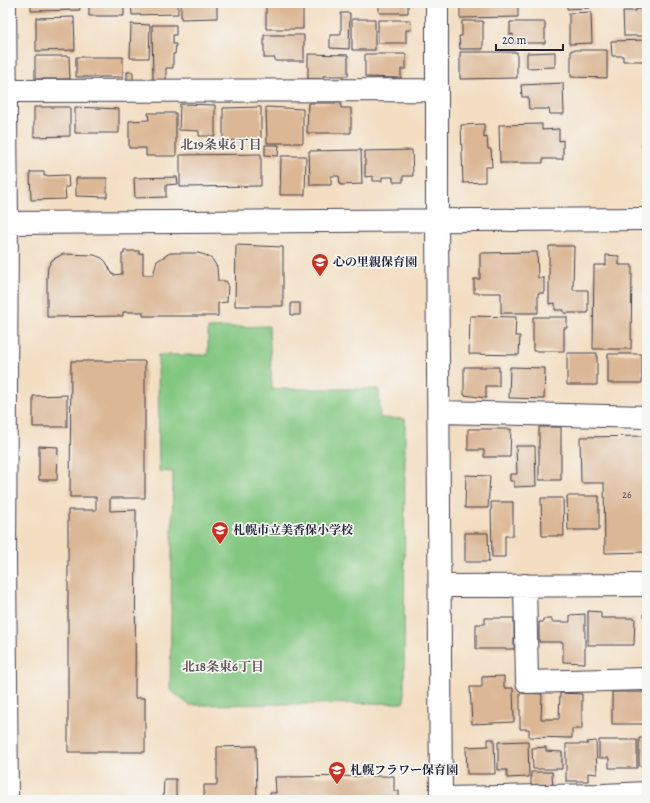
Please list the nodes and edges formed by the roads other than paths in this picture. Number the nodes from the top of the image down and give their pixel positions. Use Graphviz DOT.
graph roads {
  1 [pos="4,3"];
  2 [pos="437,3"];
  3 [pos="437,90"];
  4 [pos="4,91"];
  5 [pos="647,219"];
  6 [pos="436,221"];
  7 [pos="5,223"];
  8 [pos="439,412"];
  9 [pos="647,416"];
  10 [pos="525,585"];
  11 [pos="647,585"];
  12 [pos="440,586"];
  13 [pos="4,588"];
  14 [pos="647,679"];
  15 [pos="647,793"];
  16 [pos="441,799"];
  17 [pos="7,800"];
  1 -- 4 [label="street"];
  2 -- 3 [label="street"];
  3 -- 4 [label="street"];
  3 -- 6 [label="street"];
  4 -- 7 [label="street"];
  5 -- 6 [label="street"];
  6 -- 7 [label="street"];
  6 -- 8 [label="street"];
  7 -- 13 [label="street"];
  8 -- 9 [label="street"];
  8 -- 12 [label="street"];
  10 -- 11 [label="street"];
  10 -- 12 [label="street"];
  10 -- 14 [label="street"];
  12 -- 16 [label="street"];
  13 -- 17 [label="street"];
  15 -- 16 [label="street"];
}
